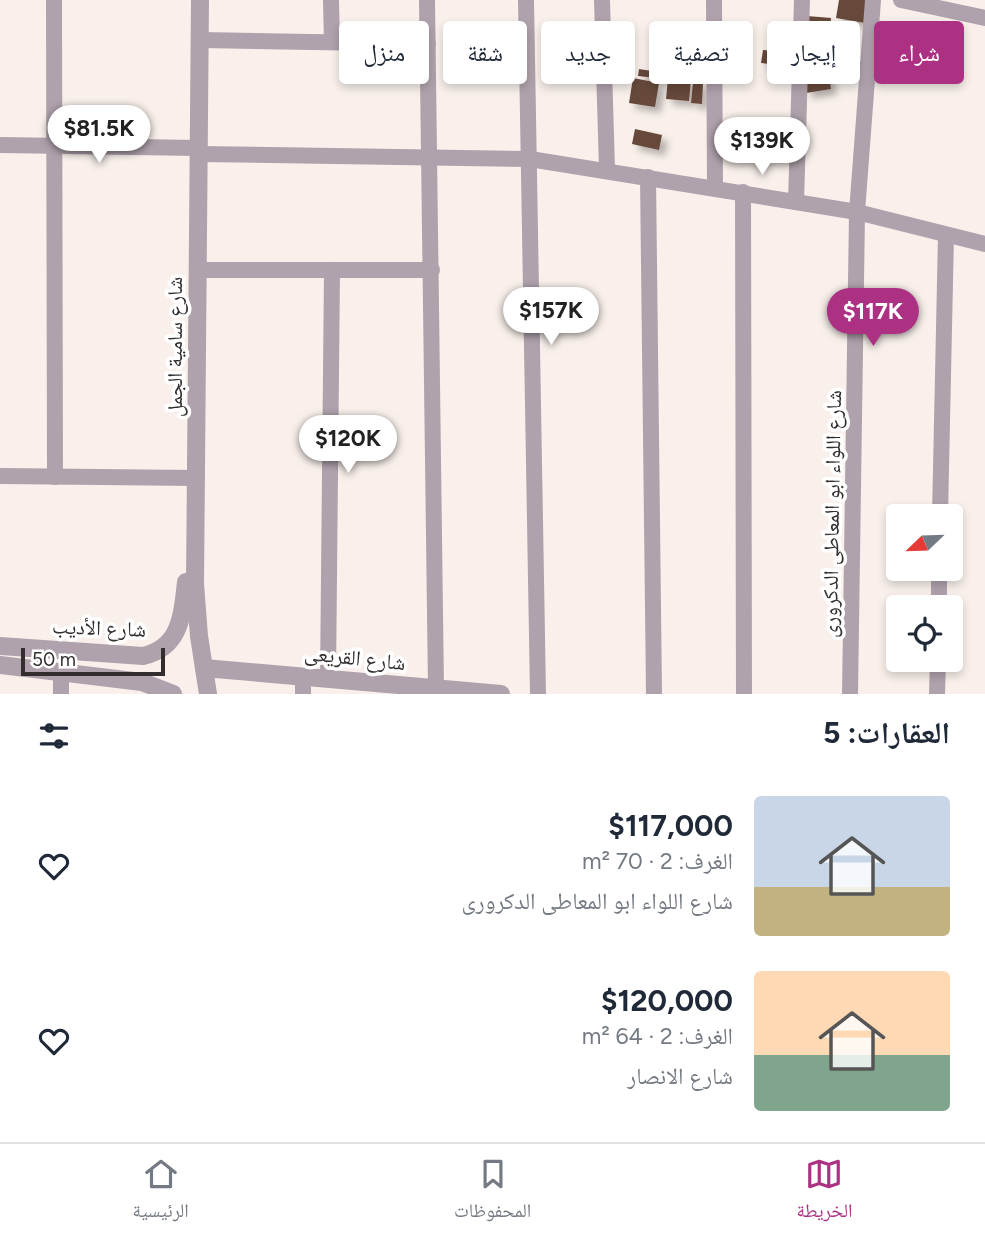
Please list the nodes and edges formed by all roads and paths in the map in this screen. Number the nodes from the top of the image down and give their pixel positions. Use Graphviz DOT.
graph roads {
  1 [pos="54,0"];
  2 [pos="200,0"];
  3 [pos="331,0"];
  4 [pos="427,0"];
  5 [pos="526,0"];
  6 [pos="602,0"];
  7 [pos="714,0"];
  8 [pos="802,0"];
  9 [pos="873,0"];
  10 [pos="901,0"];
  11 [pos="977,11"];
  12 [pos="427,21"];
  13 [pos="200,40"];
  14 [pos="332,42"];
  15 [pos="339,42"];
  16 [pos="429,72"];
  17 [pos="0,145"];
  18 [pos="54,146"];
  19 [pos="199,151"];
  20 [pos="432,156"];
  21 [pos="530,159"];
  22 [pos="607,169"];
  23 [pos="648,177"];
  24 [pos="715,187"];
  25 [pos="743,192"];
  26 [pos="796,202"];
  27 [pos="857,212"];
  28 [pos="946,235"];
  29 [pos="985,244"];
  30 [pos="198,270"];
  31 [pos="332,270"];
  32 [pos="432,270"];
  33 [pos="0,477"];
  34 [pos="55,477"];
  35 [pos="197,478"];
  36 [pos="940,504"];
  37 [pos="197,541"];
  38 [pos="0,646"];
  39 [pos="0,665"];
  40 [pos="204,668"];
  41 [pos="61,671"];
  42 [pos="938,672"];
  43 [pos="327,679"];
  44 [pos="303,685"];
  45 [pos="385,689"];
  46 [pos="436,689"];
  47 [pos="472,693"];
  48 [pos="61,694"];
  49 [pos="173,694"];
  50 [pos="208,694"];
  51 [pos="501,694"];
  52 [pos="538,694"];
  53 [pos="654,694"];
  54 [pos="744,694"];
  55 [pos="850,694"];
  56 [pos="937,694"];
  1 -- 18 [label="street"];
  2 -- 13 [label="street, شارع سامية الجمل"];
  3 -- 14 [label="street"];
  4 -- 12 [label="street"];
  5 -- 21 [label="street"];
  6 -- 22 [label="street"];
  7 -- 24 [label="street"];
  8 -- 26 [label="street"];
  9 -- 27 [label="street, شارع اللواء ابو المعاطى الدكرورى"];
  10 -- 11 [label="street"];
  13 -- 14 [label="street"];
  13 -- 19 [label="street, شارع سامية الجمل"];
  14 -- 15 [label="street"];
  16 -- 20 [label="street"];
  17 -- 18 [label="street"];
  18 -- 19 [label="street"];
  18 -- 34 [label="street"];
  19 -- 20 [label="street"];
  19 -- 30 [label="street, شارع سامية الجمل"];
  20 -- 21 [label="street"];
  20 -- 32 [label="street"];
  21 -- 22 [label="street"];
  21 -- 52 [label="street"];
  22 -- 23 [label="street"];
  23 -- 24 [label="street"];
  23 -- 53 [label="street"];
  24 -- 25 [label="street"];
  25 -- 26 [label="street"];
  25 -- 54 [label="street"];
  26 -- 27 [label="street"];
  27 -- 28 [label="street"];
  27 -- 55 [label="street, شارع اللواء ابو المعاطى الدكرورى"];
  28 -- 29 [label="street"];
  28 -- 36 [label="street"];
  30 -- 31 [label="street"];
  30 -- 35 [label="street, شارع سامية الجمل"];
  31 -- 32 [label="street"];
  31 -- 43 [label="street"];
  32 -- 46 [label="street"];
  33 -- 34 [label="street"];
  34 -- 35 [label="street"];
  35 -- 37 [label="street, شارع سامية الجمل"];
  37 -- 38 [label="street, شارع الأديب"];
  37 -- 40 [label="street, شارع سامية الجمل"];
  39 -- 41 [label="street, شارع الأديب"];
  40 -- 44 [label="street, شارع القريعى"];
  40 -- 50 [label="street, شارع سامية الجمل"];
  41 -- 48 [label="street"];
  41 -- 49 [label="street, شارع الأديب"];
  42 -- 56 [label="street"];
  43 -- 44 [label="street, شارع القريعى"];
  43 -- 45 [label="street, شارع القريعى"];
  45 -- 46 [label="street, شارع القريعى"];
  46 -- 47 [label="street, شارع القريعى"];
  47 -- 51 [label="street, شارع القريعى"];
}
